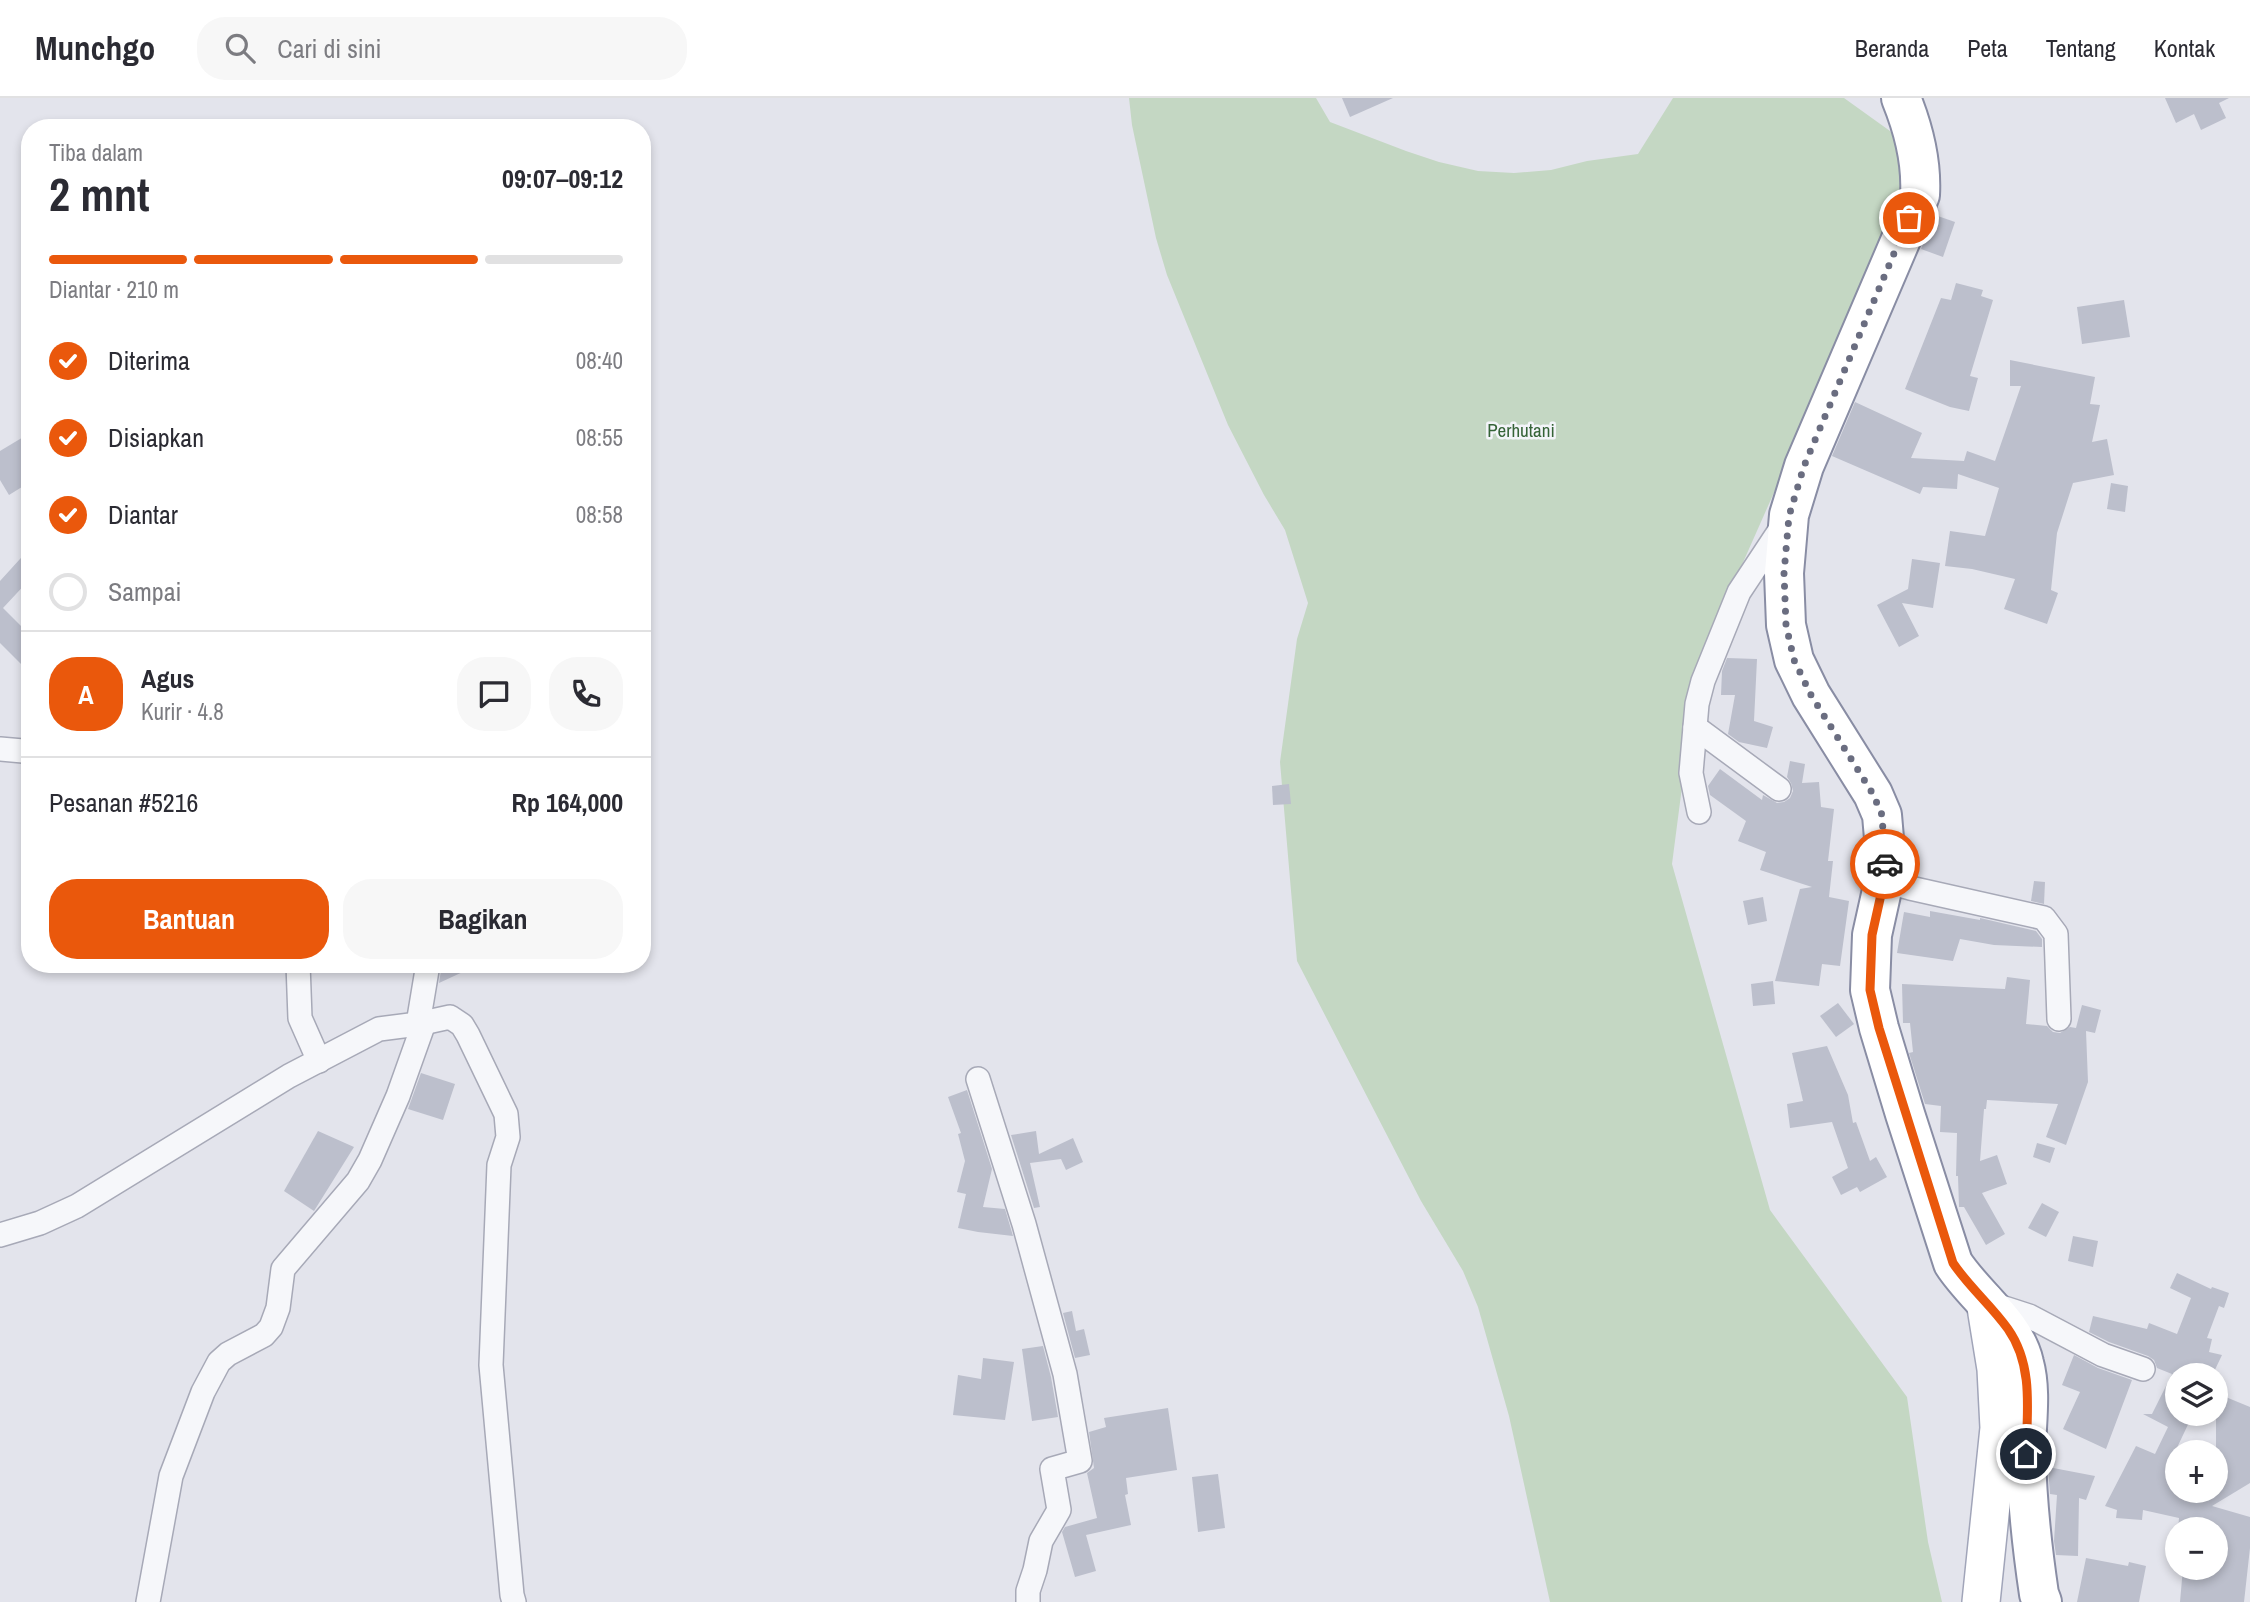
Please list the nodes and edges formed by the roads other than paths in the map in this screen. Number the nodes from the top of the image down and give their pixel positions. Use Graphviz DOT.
graph roads {
  1 [pos="1901,98"];
  2 [pos="1789,516"];
  3 [pos="1695,727"];
  4 [pos="0,749"];
  5 [pos="21,751"];
  6 [pos="1779,789"];
  7 [pos="1699,812"];
  8 [pos="1884,881"];
  9 [pos="298,973"];
  10 [pos="427,973"];
  11 [pos="2059,1019"];
  12 [pos="421,1023"];
  13 [pos="318,1060"];
  14 [pos="978,1079"];
  15 [pos="0,1235"];
  16 [pos="1985,1301"];
  17 [pos="2143,1369"];
  18 [pos="148,1602"];
  19 [pos="514,1602"];
  20 [pos="1028,1602"];
  21 [pos="1981,1602"];
  22 [pos="2042,1602"];
  1 -- 2 [label="highway"];
  2 -- 3 [label="street"];
  2 -- 8 [label="highway"];
  3 -- 6 [label="street"];
  3 -- 7 [label="street"];
  4 -- 5 [label="street"];
  8 -- 11 [label="street"];
  8 -- 16 [label="highway"];
  9 -- 13 [label="street"];
  10 -- 12 [label="street"];
  12 -- 13 [label="street"];
  12 -- 18 [label="street"];
  12 -- 19 [label="street"];
  13 -- 15 [label="street"];
  14 -- 20 [label="street"];
  16 -- 17 [label="street"];
  16 -- 21 [label="main road"];
  16 -- 22 [label="highway"];
}
